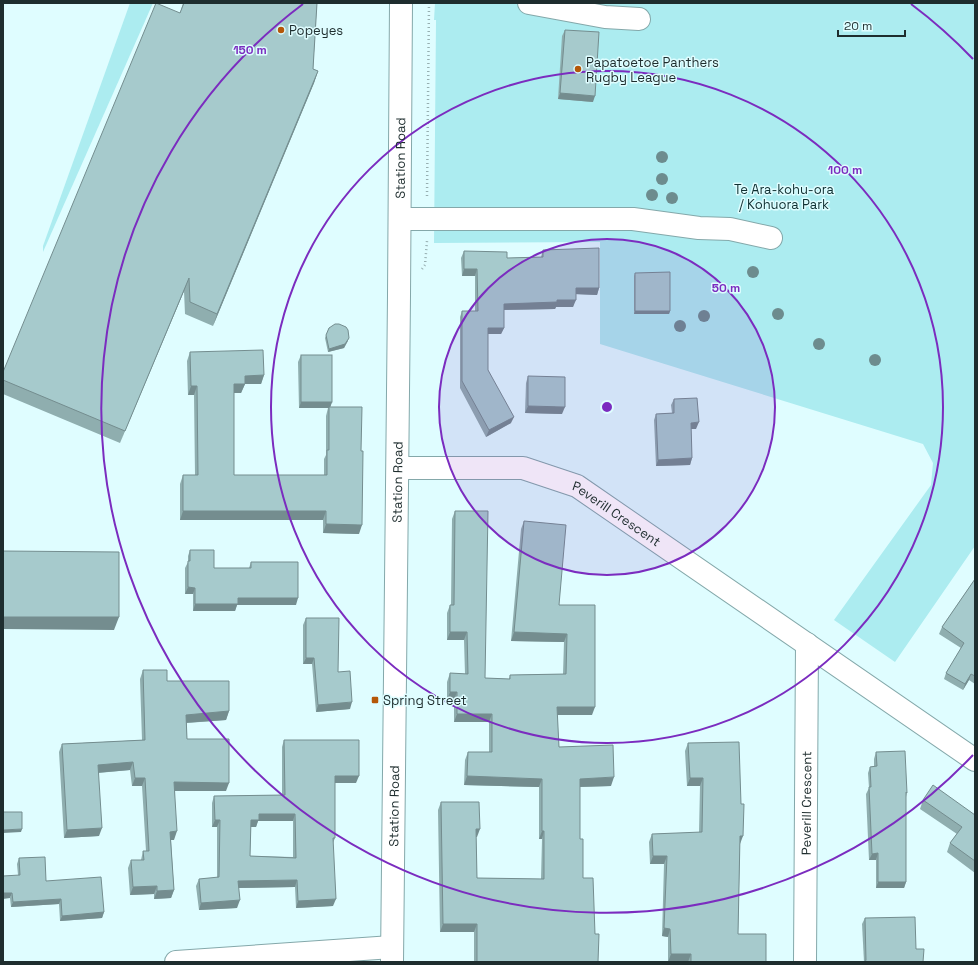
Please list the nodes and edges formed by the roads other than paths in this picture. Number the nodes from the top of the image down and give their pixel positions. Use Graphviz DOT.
graph roads {
  1 [pos="401,3"];
  2 [pos="529,3"];
  3 [pos="639,19"];
  4 [pos="400,219"];
  5 [pos="771,238"];
  6 [pos="398,468"];
  7 [pos="807,644"];
  8 [pos="975,760"];
  9 [pos="392,954"];
  10 [pos="176,962"];
  11 [pos="804,962"];
  1 -- 4 [label="street, Station Road"];
  2 -- 3 [label="street"];
  4 -- 5 [label="street"];
  4 -- 6 [label="street, Station Road"];
  6 -- 7 [label="street, Peverill Crescent"];
  6 -- 9 [label="street, Station Road"];
  7 -- 8 [label="street, Peverill Crescent"];
  7 -- 11 [label="street, Peverill Crescent"];
  9 -- 10 [label="street"];
}
